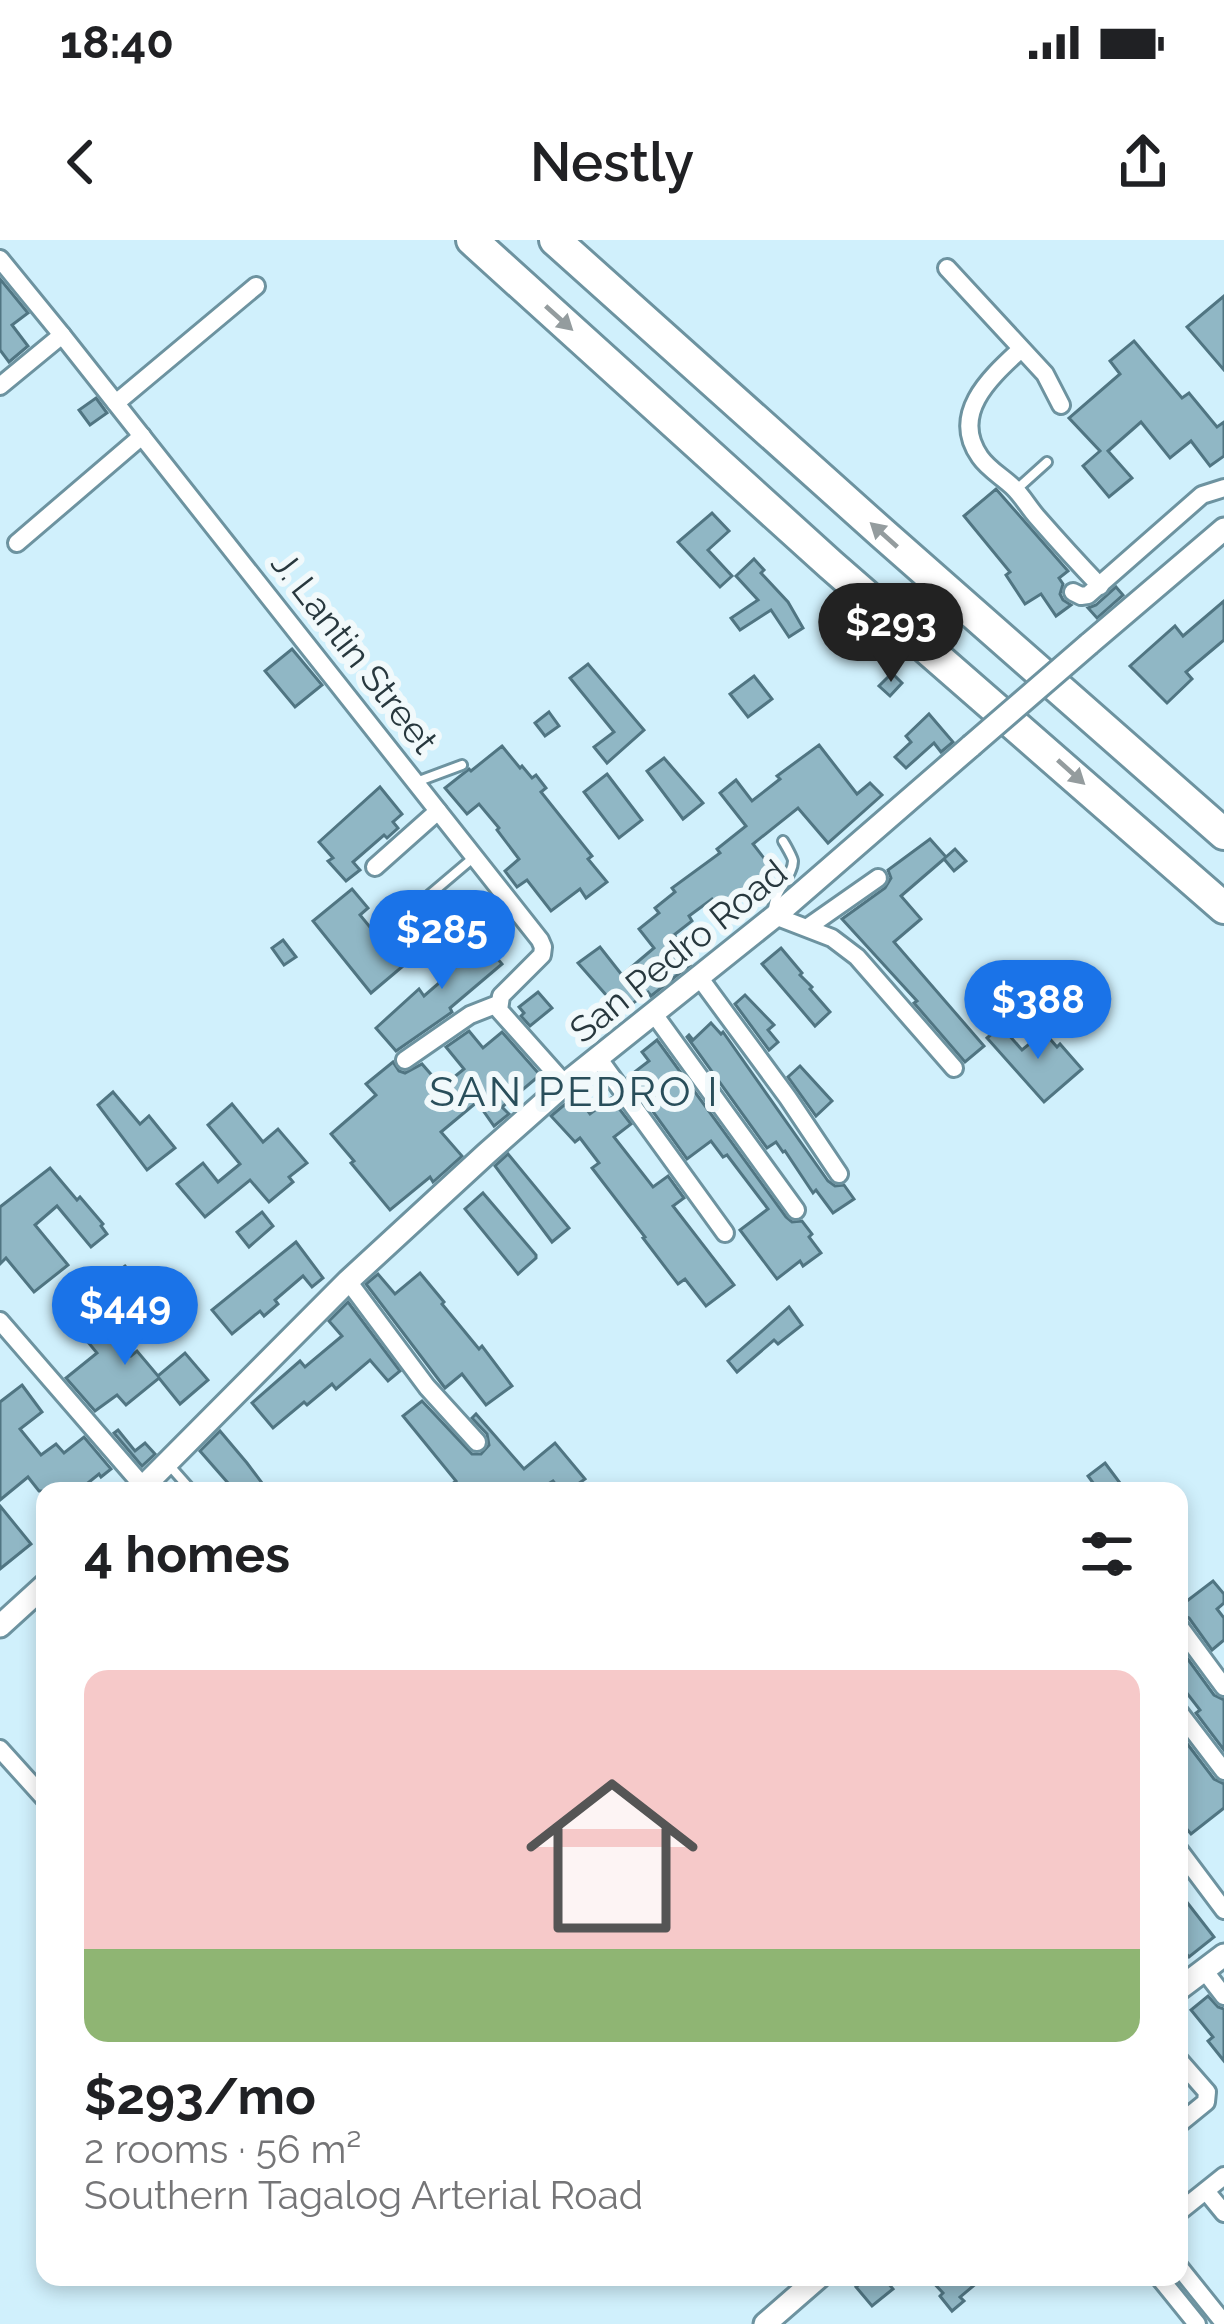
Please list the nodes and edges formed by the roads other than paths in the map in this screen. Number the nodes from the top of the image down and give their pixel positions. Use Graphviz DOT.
graph roads {
  1 [pos="472,240"];
  2 [pos="555,240"];
  3 [pos="0,260"];
  4 [pos="947,268"];
  5 [pos="256,286"];
  6 [pos="62,335"];
  7 [pos="1022,349"];
  8 [pos="0,386"];
  9 [pos="116,403"];
  10 [pos="1061,405"];
  11 [pos="142,436"];
  12 [pos="1047,462"];
  13 [pos="1224,488"];
  14 [pos="1016,490"];
  15 [pos="1224,529"];
  16 [pos="17,543"];
  17 [pos="1100,586"];
  18 [pos="1073,592"];
  19 [pos="462,764"];
  20 [pos="416,783"];
  21 [pos="438,811"];
  22 [pos="1224,834"];
  23 [pos="783,842"];
  24 [pos="475,857"];
  25 [pos="375,867"];
  26 [pos="878,878"];
  27 [pos="1224,908"];
  28 [pos="775,916"];
  29 [pos="808,927"];
  30 [pos="381,936"];
  31 [pos="698,977"];
  32 [pos="498,1004"];
  33 [pos="654,1014"];
  34 [pos="599,1059"];
  35 [pos="405,1060"];
  36 [pos="955,1068"];
  37 [pos="565,1084"];
  38 [pos="839,1174"];
  39 [pos="796,1210"];
  40 [pos="725,1233"];
  41 [pos="348,1281"];
  42 [pos="0,1321"];
  43 [pos="477,1442"];
  44 [pos="167,1462"];
  45 [pos="135,1482"];
  46 [pos="148,1482"];
  47 [pos="184,1482"];
  48 [pos="36,1594"];
  49 [pos="0,1626"];
  50 [pos="1188,1638"];
  51 [pos="1224,1687"];
  52 [pos="1188,1724"];
  53 [pos="0,1749"];
  54 [pos="1224,1772"];
  55 [pos="36,1789"];
  56 [pos="1188,1862"];
  57 [pos="1224,1910"];
  58 [pos="1224,1955"];
  59 [pos="1204,1970"];
  60 [pos="1188,1982"];
  61 [pos="1224,1996"];
  62 [pos="1188,2070"];
  63 [pos="1188,2116"];
  64 [pos="1224,2176"];
  65 [pos="1206,2191"];
  66 [pos="1188,2205"];
  67 [pos="1224,2213"];
  68 [pos="1188,2277"];
  69 [pos="809,2286"];
  70 [pos="1166,2286"];
  71 [pos="1210,2305"];
  72 [pos="1195,2322"];
  73 [pos="765,2324"];
  74 [pos="1224,2324"];
  1 -- 27 [label="highway, one-way"];
  22 -- 2 [label="highway, one-way"];
  3 -- 6 [label="street, J. Lantin Street"];
  4 -- 7 [label="street"];
  5 -- 9 [label="street"];
  6 -- 8 [label="street"];
  6 -- 9 [label="street, J. Lantin Street"];
  7 -- 10 [label="street"];
  7 -- 14 [label="street"];
  9 -- 11 [label="street, J. Lantin Street"];
  11 -- 16 [label="street"];
  11 -- 20 [label="street, J. Lantin Street"];
  12 -- 14 [label="lane"];
  13 -- 17 [label="street"];
  14 -- 17 [label="street"];
  15 -- 28 [label="street, San Pedro Road, bridge"];
  17 -- 18 [label="street"];
  19 -- 20 [label="lane"];
  20 -- 21 [label="street, J. Lantin Street"];
  21 -- 24 [label="street, J. Lantin Street"];
  21 -- 25 [label="street"];
  23 -- 28 [label="lane"];
  24 -- 30 [label="lane"];
  24 -- 32 [label="street, J. Lantin Street"];
  26 -- 29 [label="street"];
  28 -- 29 [label="street"];
  28 -- 31 [label="street, San Pedro Road"];
  29 -- 36 [label="street"];
  31 -- 33 [label="street, San Pedro Road"];
  31 -- 38 [label="street"];
  32 -- 35 [label="street"];
  32 -- 37 [label="street"];
  33 -- 34 [label="street, San Pedro Road"];
  33 -- 39 [label="street"];
  34 -- 37 [label="street, San Pedro Road"];
  34 -- 40 [label="street"];
  37 -- 41 [label="street, San Pedro Road"];
  41 -- 43 [label="street"];
  41 -- 44 [label="street, San Pedro Road"];
  42 -- 45 [label="street"];
  44 -- 46 [label="street, San Pedro Road"];
  44 -- 47 [label="lane"];
  48 -- 49 [label="street"];
  50 -- 51 [label="street"];
  52 -- 54 [label="street"];
  53 -- 55 [label="street"];
  56 -- 57 [label="street"];
  58 -- 59 [label="street"];
  59 -- 60 [label="street"];
  59 -- 61 [label="street"];
  62 -- 63 [label="street"];
  64 -- 65 [label="street"];
  65 -- 66 [label="street"];
  65 -- 67 [label="street"];
  68 -- 71 [label="street"];
  69 -- 73 [label="street"];
  70 -- 72 [label="street"];
  71 -- 72 [label="street"];
  71 -- 74 [label="street"];
}
